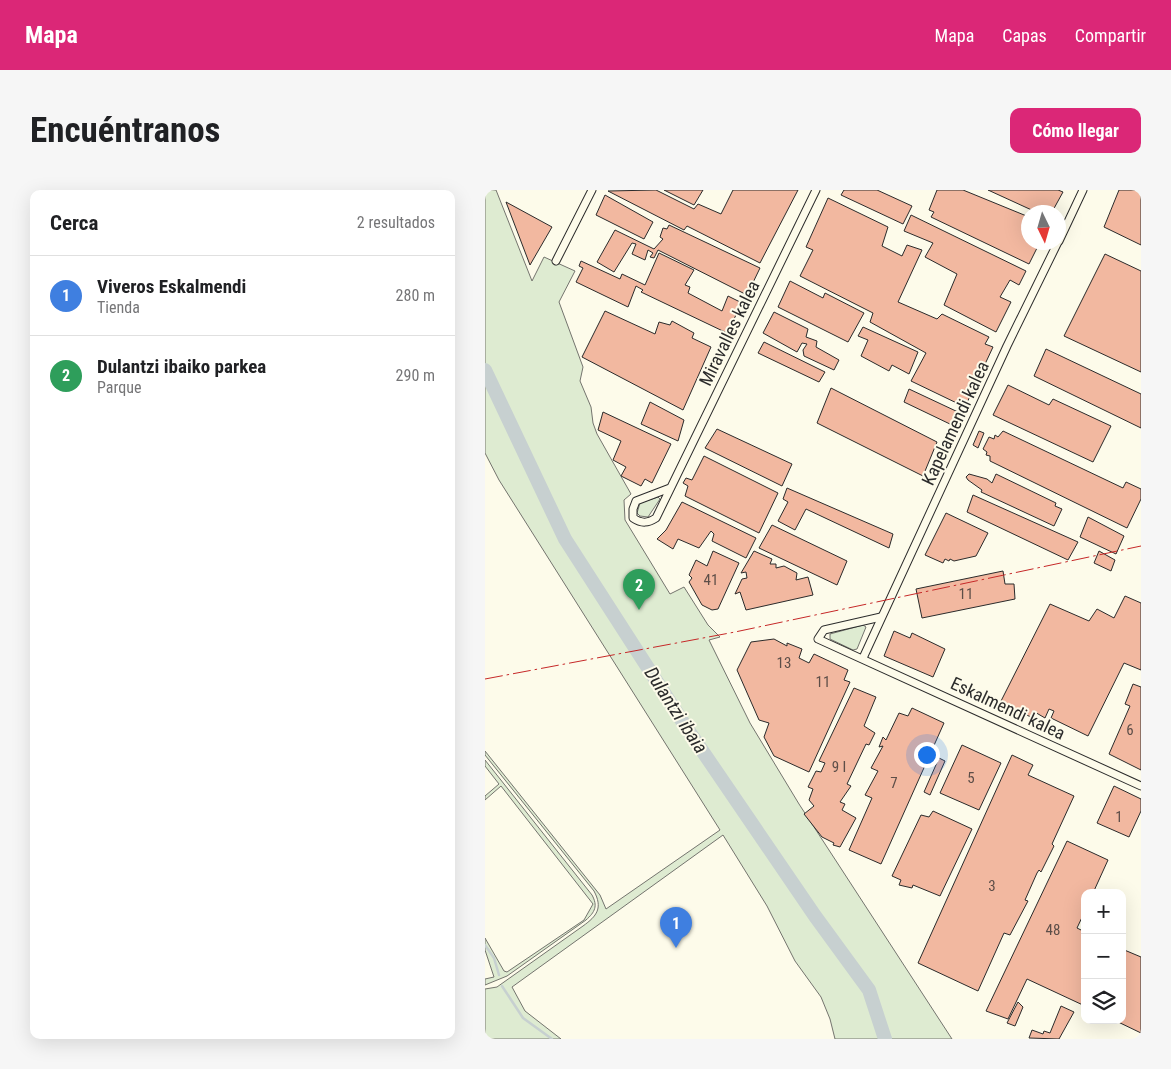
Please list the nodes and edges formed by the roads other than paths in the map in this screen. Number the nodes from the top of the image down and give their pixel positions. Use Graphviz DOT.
graph roads {
  1 [pos="592,190"];
  2 [pos="816,190"];
  3 [pos="1083,190"];
  4 [pos="1066,225"];
  5 [pos="1054,250"];
  6 [pos="557,261"];
  7 [pos="670,488"];
  8 [pos="881,617"];
  9 [pos="863,658"];
  10 [pos="1141,786"];
  1 -- 6 [label="street"];
  2 -- 7 [label="street, Miravalles kalea"];
  3 -- 4 [label="street, Kapelamendi kalea"];
  5 -- 8 [label="street, Kapelamendi kalea"];
  7 -- 7 [label="street, Miravalles kalea"];
  8 -- 9 [label="street, Kapelamendi kalea"];
  8 -- 9 [label="street"];
  9 -- 10 [label="street, Eskalmendi kalea"];
}
